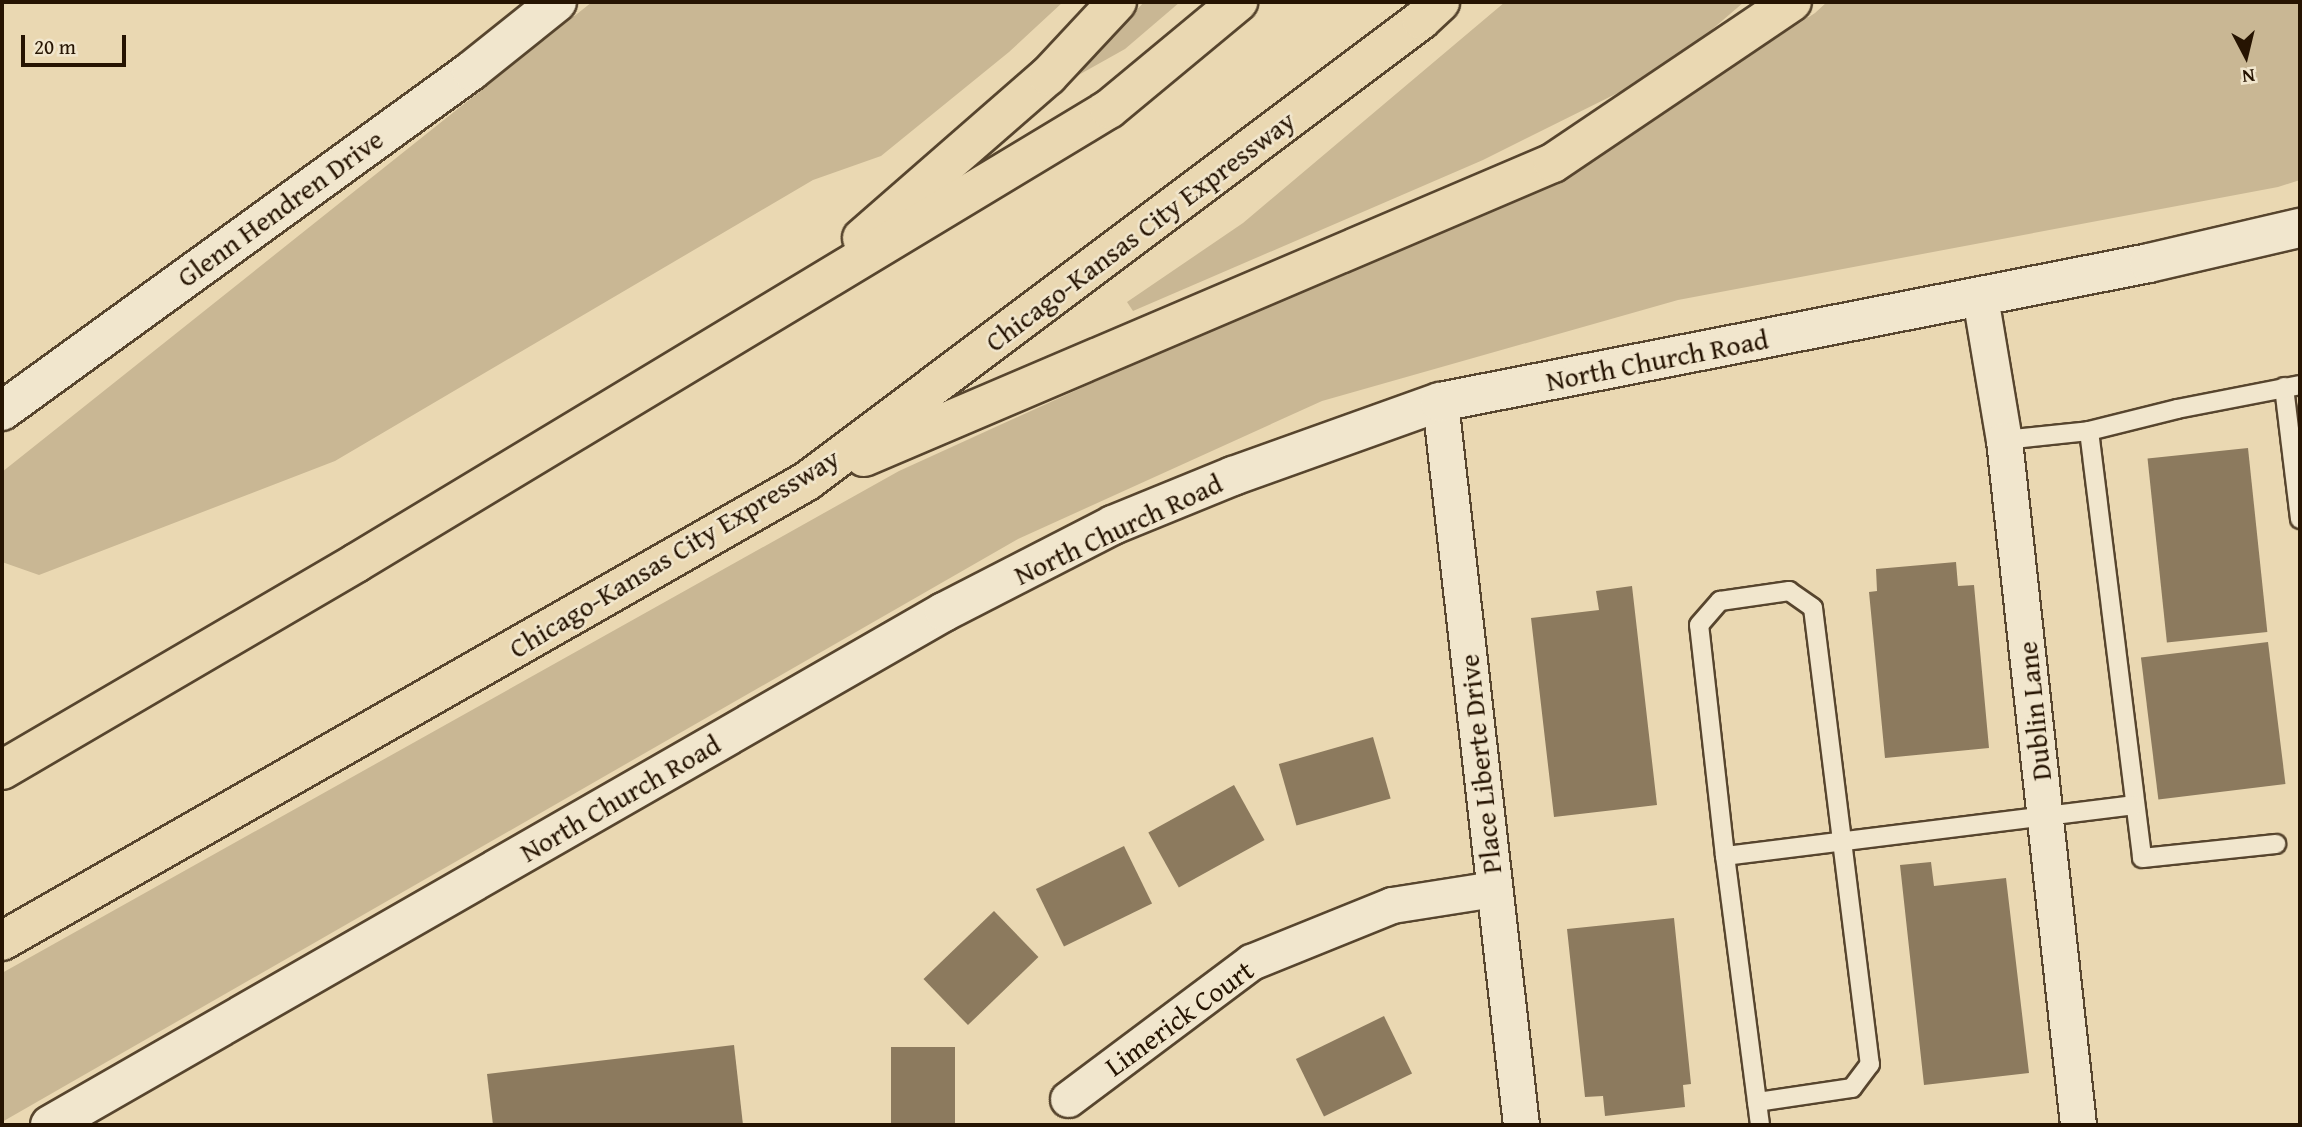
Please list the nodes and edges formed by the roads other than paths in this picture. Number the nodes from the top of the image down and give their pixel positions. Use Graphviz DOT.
graph roads {
  1 [pos="557,2"];
  2 [pos="1117,2"];
  3 [pos="1238,2"];
  4 [pos="1440,2"];
  5 [pos="1792,2"];
  6 [pos="2300,228"];
  7 [pos="1980,297"];
  8 [pos="784,305"];
  9 [pos="2292,386"];
  10 [pos="1440,402"];
  11 [pos="2,411"];
  12 [pos="2089,431"];
  13 [pos="2004,440"];
  14 [pos="807,481"];
  15 [pos="2300,519"];
  16 [pos="2,770"];
  17 [pos="2134,805"];
  18 [pos="2045,815"];
  19 [pos="1842,841"];
  20 [pos="2276,844"];
  21 [pos="1725,856"];
  22 [pos="1494,889"];
  23 [pos="2,941"];
  24 [pos="1068,1099"];
  25 [pos="1757,1102"];
  26 [pos="50,1125"];
  27 [pos="1521,1125"];
  28 [pos="1760,1125"];
  29 [pos="2078,1125"];
  1 -- 11 [label="main road, Glenn Hendren Drive"];
  2 -- 8 [label="highway"];
  3 -- 8 [label="highway"];
  4 -- 14 [label="highway, Chicago-Kansas City Expressway"];
  5 -- 14 [label="highway"];
  6 -- 7 [label="main road, North Church Road"];
  7 -- 10 [label="main road, North Church Road"];
  7 -- 13 [label="street, Dublin Lane"];
  8 -- 16 [label="highway"];
  9 -- 12 [label="lane"];
  9 -- 15 [label="lane"];
  10 -- 22 [label="street, Place Liberte Drive"];
  10 -- 26 [label="main road, North Church Road"];
  12 -- 13 [label="lane"];
  12 -- 17 [label="lane"];
  13 -- 18 [label="street, Dublin Lane"];
  14 -- 23 [label="highway, Chicago-Kansas City Expressway"];
  17 -- 18 [label="lane"];
  17 -- 20 [label="lane"];
  18 -- 19 [label="lane"];
  18 -- 29 [label="street, Dublin Lane"];
  19 -- 21 [label="lane"];
  19 -- 21 [label="lane"];
  19 -- 25 [label="lane"];
  21 -- 25 [label="lane"];
  22 -- 24 [label="street, Limerick Court"];
  22 -- 27 [label="street, Place Liberte Drive"];
  25 -- 28 [label="lane"];
}
